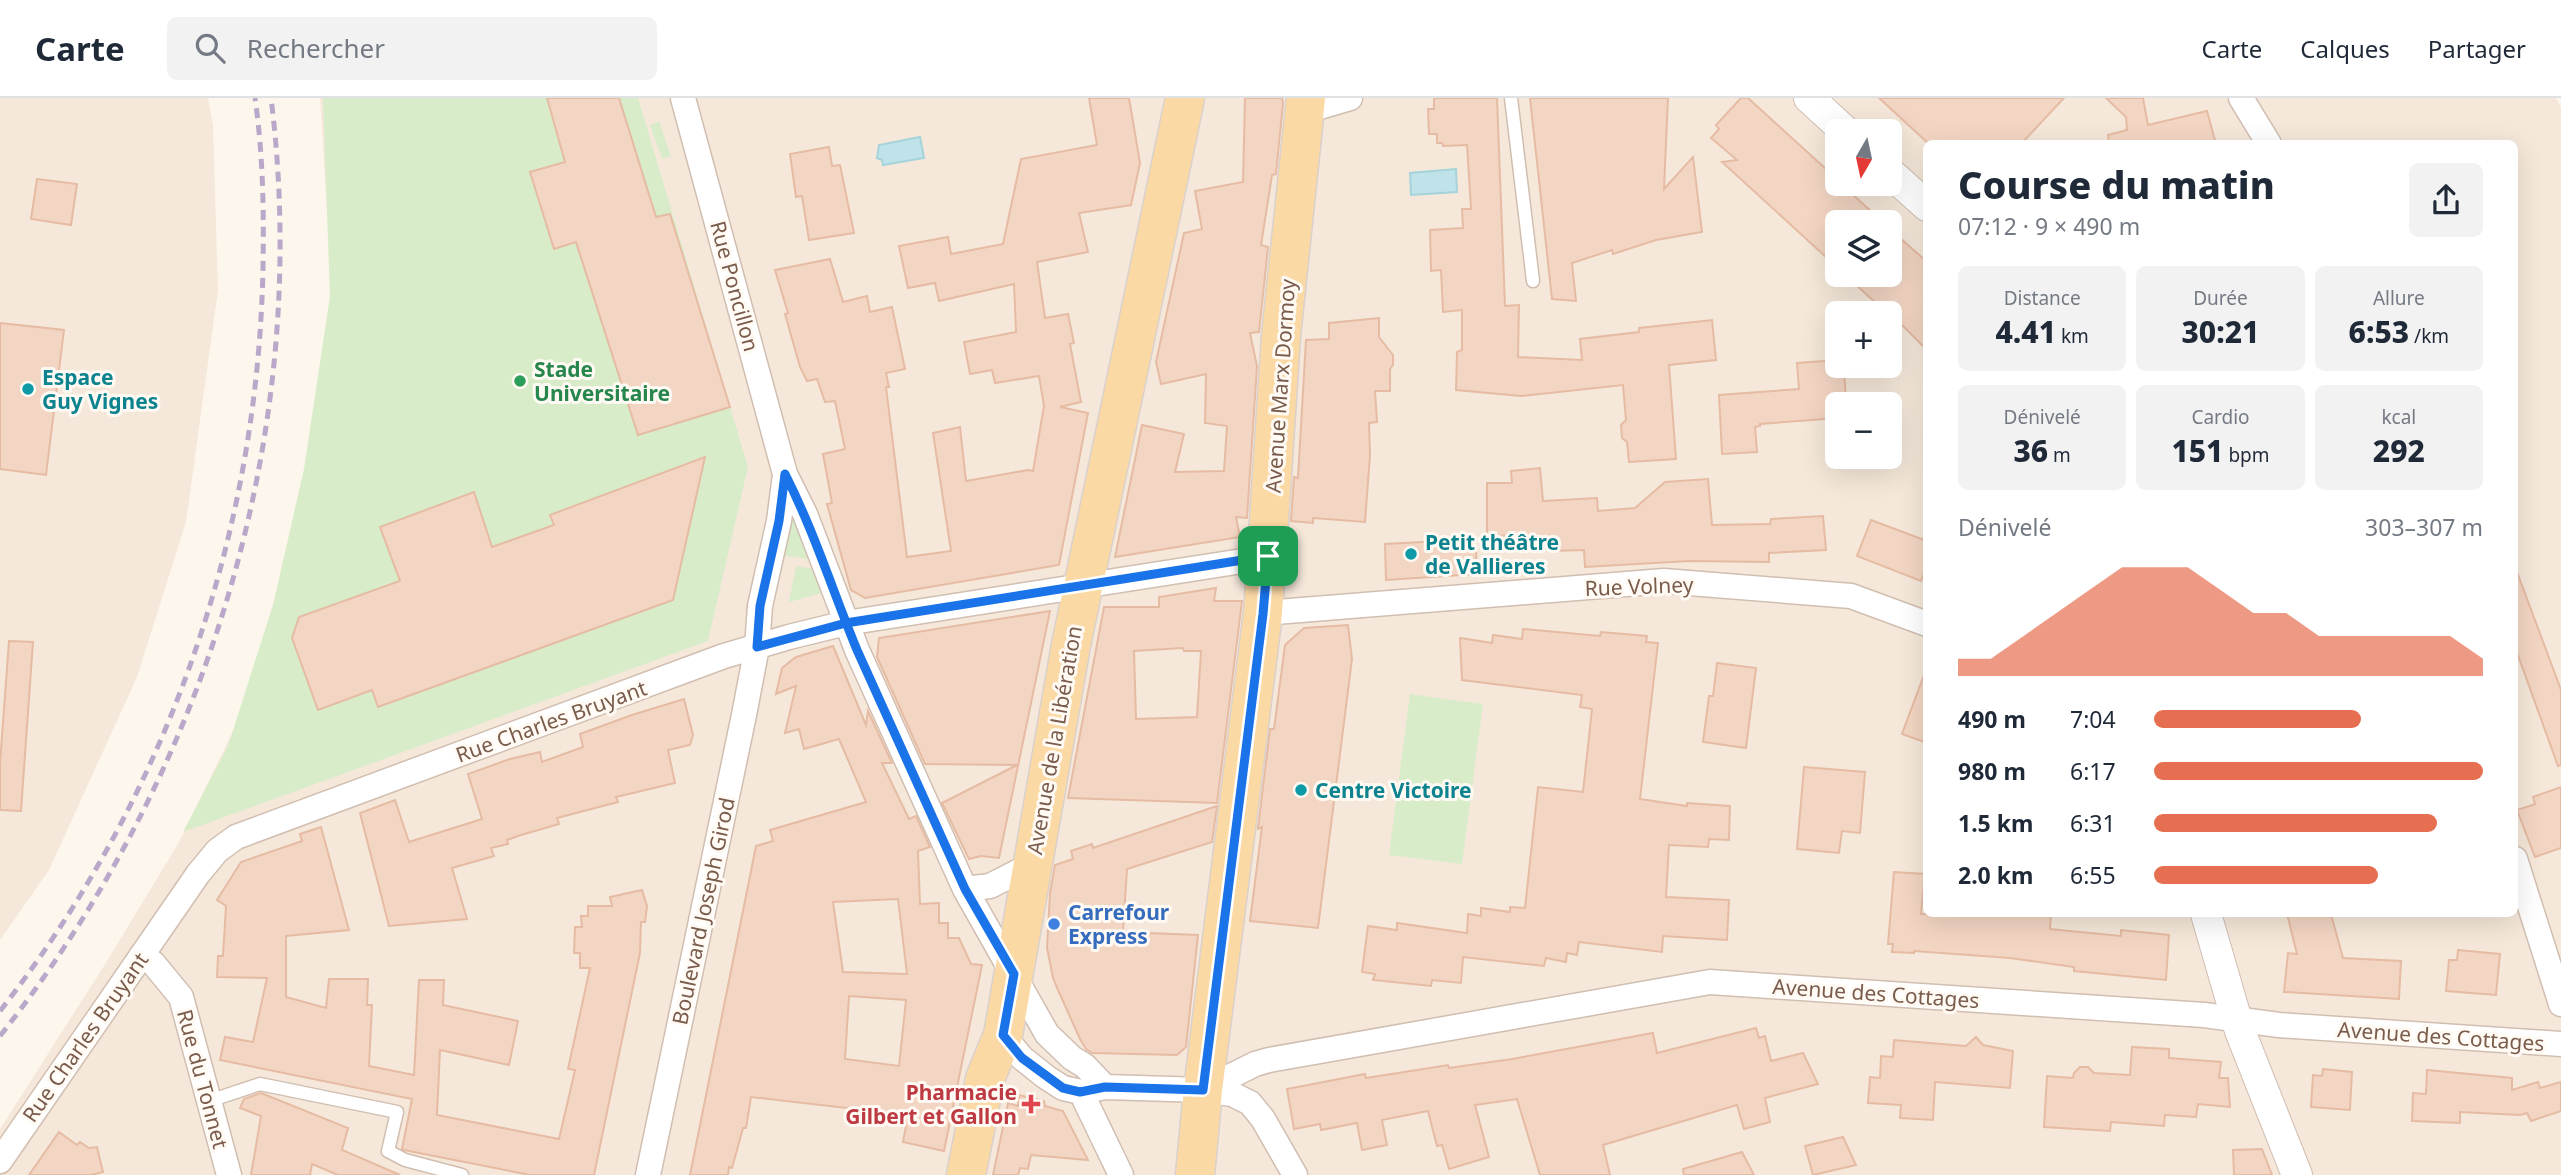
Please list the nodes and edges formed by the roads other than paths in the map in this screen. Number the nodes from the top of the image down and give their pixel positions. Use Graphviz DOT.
graph roads {
  1 [pos="683,98"];
  2 [pos="1185,98"];
  3 [pos="1350,98"];
  4 [pos="1511,98"];
  5 [pos="1809,98"];
  6 [pos="2241,98"];
  7 [pos="1306,105"];
  8 [pos="1832,119"];
  9 [pos="2267,140"];
  10 [pos="1902,184"];
  11 [pos="1923,202"];
  12 [pos="1533,281"];
  13 [pos="785,474"];
  14 [pos="1268,556"];
  15 [pos="1083,585"];
  16 [pos="1263,614"];
  17 [pos="846,623"];
  18 [pos="1923,623"];
  19 [pos="757,647"];
  20 [pos="1031,865"];
  21 [pos="2518,868"];
  22 [pos="965,889"];
  23 [pos="2207,917"];
  24 [pos="141,956"];
  25 [pos="1014,974"];
  26 [pos="2561,1004"];
  27 [pos="2236,1020"];
  28 [pos="1003,1035"];
  29 [pos="2561,1044"];
  30 [pos="1105,1087"];
  31 [pos="1203,1090"];
  32 [pos="1080,1092"];
  33 [pos="209,1101"];
  34 [pos="0,1161"];
  35 [pos="229,1175"];
  36 [pos="462,1175"];
  37 [pos="648,1175"];
  38 [pos="966,1175"];
  39 [pos="1121,1175"];
  40 [pos="1195,1175"];
  41 [pos="1295,1175"];
  42 [pos="2297,1175"];
  1 -- 13 [label="street, Rue Poncillon"];
  2 -- 15 [label="main road, Avenue de la Libération"];
  3 -- 7 [label="street"];
  4 -- 12 [label="lane"];
  5 -- 8 [label="street"];
  6 -- 9 [label="street"];
  7 -- 14 [label="main road, Avenue Marx Dormoy"];
  10 -- 11 [label="street"];
  13 -- 17 [label="street, Rue Poncillon"];
  13 -- 19 [label="street, Rue Poncillon"];
  14 -- 15 [label="street, Rue Charles Bruyant"];
  14 -- 16 [label="main road, Avenue Marx Dormoy"];
  15 -- 17 [label="street, Rue Charles Bruyant"];
  15 -- 20 [label="main road, Avenue de la Libération"];
  16 -- 18 [label="street, Rue Volney"];
  16 -- 31 [label="main road, Avenue Marx Dormoy"];
  17 -- 19 [label="street, Rue Charles Bruyant"];
  17 -- 22 [label="street, Rue Poncillon"];
  19 -- 24 [label="street, Rue Charles Bruyant"];
  19 -- 37 [label="street, Boulevard Joseph Girod"];
  20 -- 22 [label="street"];
  20 -- 25 [label="main road, Avenue de la Libération"];
  21 -- 26 [label="street"];
  22 -- 25 [label="street, Rue Poncillon"];
  23 -- 27 [label="street"];
  24 -- 33 [label="street, Rue du Tonnet"];
  24 -- 34 [label="street, Rue Charles Bruyant"];
  25 -- 28 [label="main road, Avenue de la Libération"];
  25 -- 30 [label="street, Rue Poncillon"];
  27 -- 29 [label="street, Avenue des Cottages"];
  27 -- 31 [label="street, Avenue des Cottages"];
  27 -- 42 [label="street"];
  28 -- 32 [label="street"];
  28 -- 38 [label="main road, Avenue de la Libération"];
  30 -- 31 [label="street"];
  30 -- 32 [label="street"];
  31 -- 40 [label="main road, Avenue Marx Dormoy"];
  31 -- 41 [label="street"];
  32 -- 39 [label="street"];
  33 -- 35 [label="street, Rue du Tonnet"];
  33 -- 36 [label="lane"];
}
